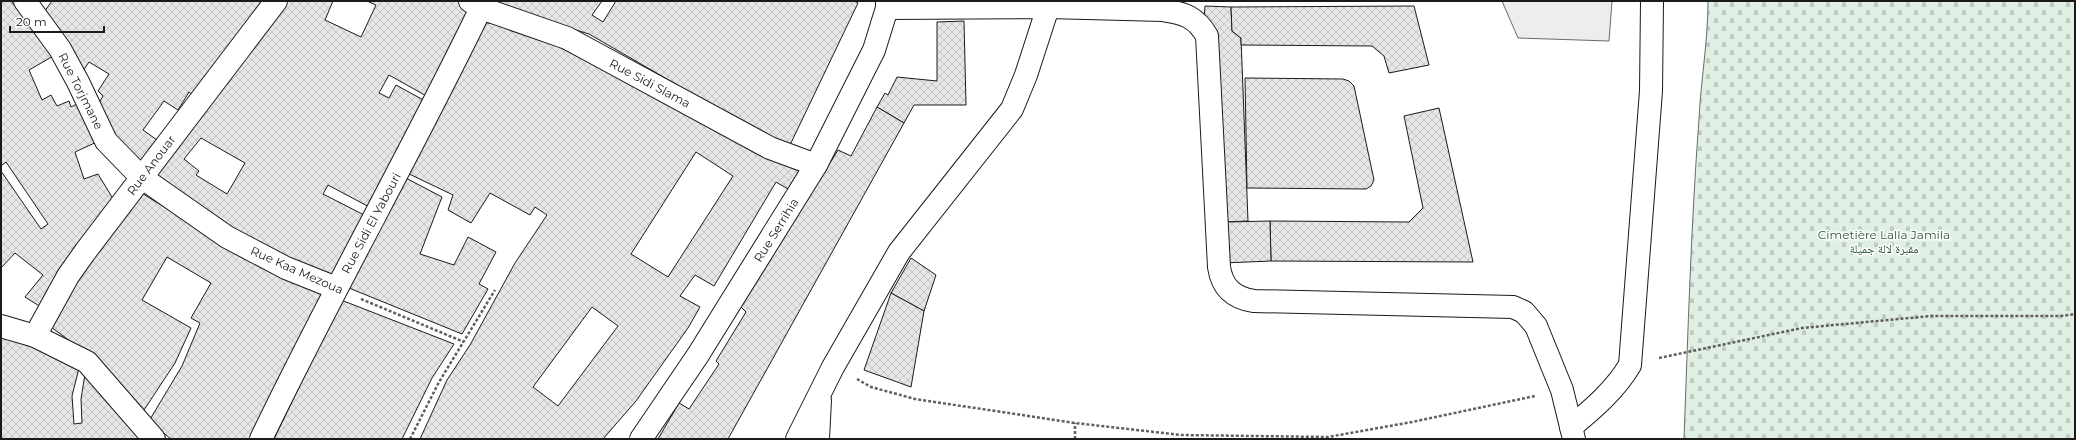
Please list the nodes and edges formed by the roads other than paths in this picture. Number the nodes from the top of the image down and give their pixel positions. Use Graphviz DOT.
graph roads {
  1 [pos="25,1"];
  2 [pos="276,1"];
  3 [pos="1652,1"];
  4 [pos="476,4"];
  5 [pos="1049,4"];
  6 [pos="887,5"];
  7 [pos="1183,7"];
  8 [pos="816,165"];
  9 [pos="141,177"];
  10 [pos="336,288"];
  11 [pos="1,326"];
  12 [pos="35,336"];
  13 [pos="820,393"];
  14 [pos="1572,433"];
  15 [pos="154,439"];
  16 [pos="261,439"];
  17 [pos="641,439"];
  18 [pos="797,439"];
  19 [pos="818,439"];
  1 -- 9 [label="street, Rue Torjmane"];
  2 -- 9 [label="street, Rue Anouar"];
  3 -- 14 [label="street"];
  4 -- 8 [label="street, Rue Sidi Slama"];
  4 -- 10 [label="street, Rue Sidi El Yabouri"];
  5 -- 6 [label="street"];
  5 -- 7 [label="street"];
  5 -- 13 [label="street"];
  6 -- 8 [label="street, Rue Serrihia"];
  7 -- 14 [label="street"];
  8 -- 17 [label="street, Rue Serrihia"];
  9 -- 10 [label="street, Rue Kaa Mezoua"];
  9 -- 12 [label="street, Rue Anouar"];
  10 -- 16 [label="street, Rue Sidi El Yabouri"];
  11 -- 12 [label="street"];
  12 -- 15 [label="street"];
  13 -- 18 [label="street"];
  13 -- 19 [label="street"];
}
